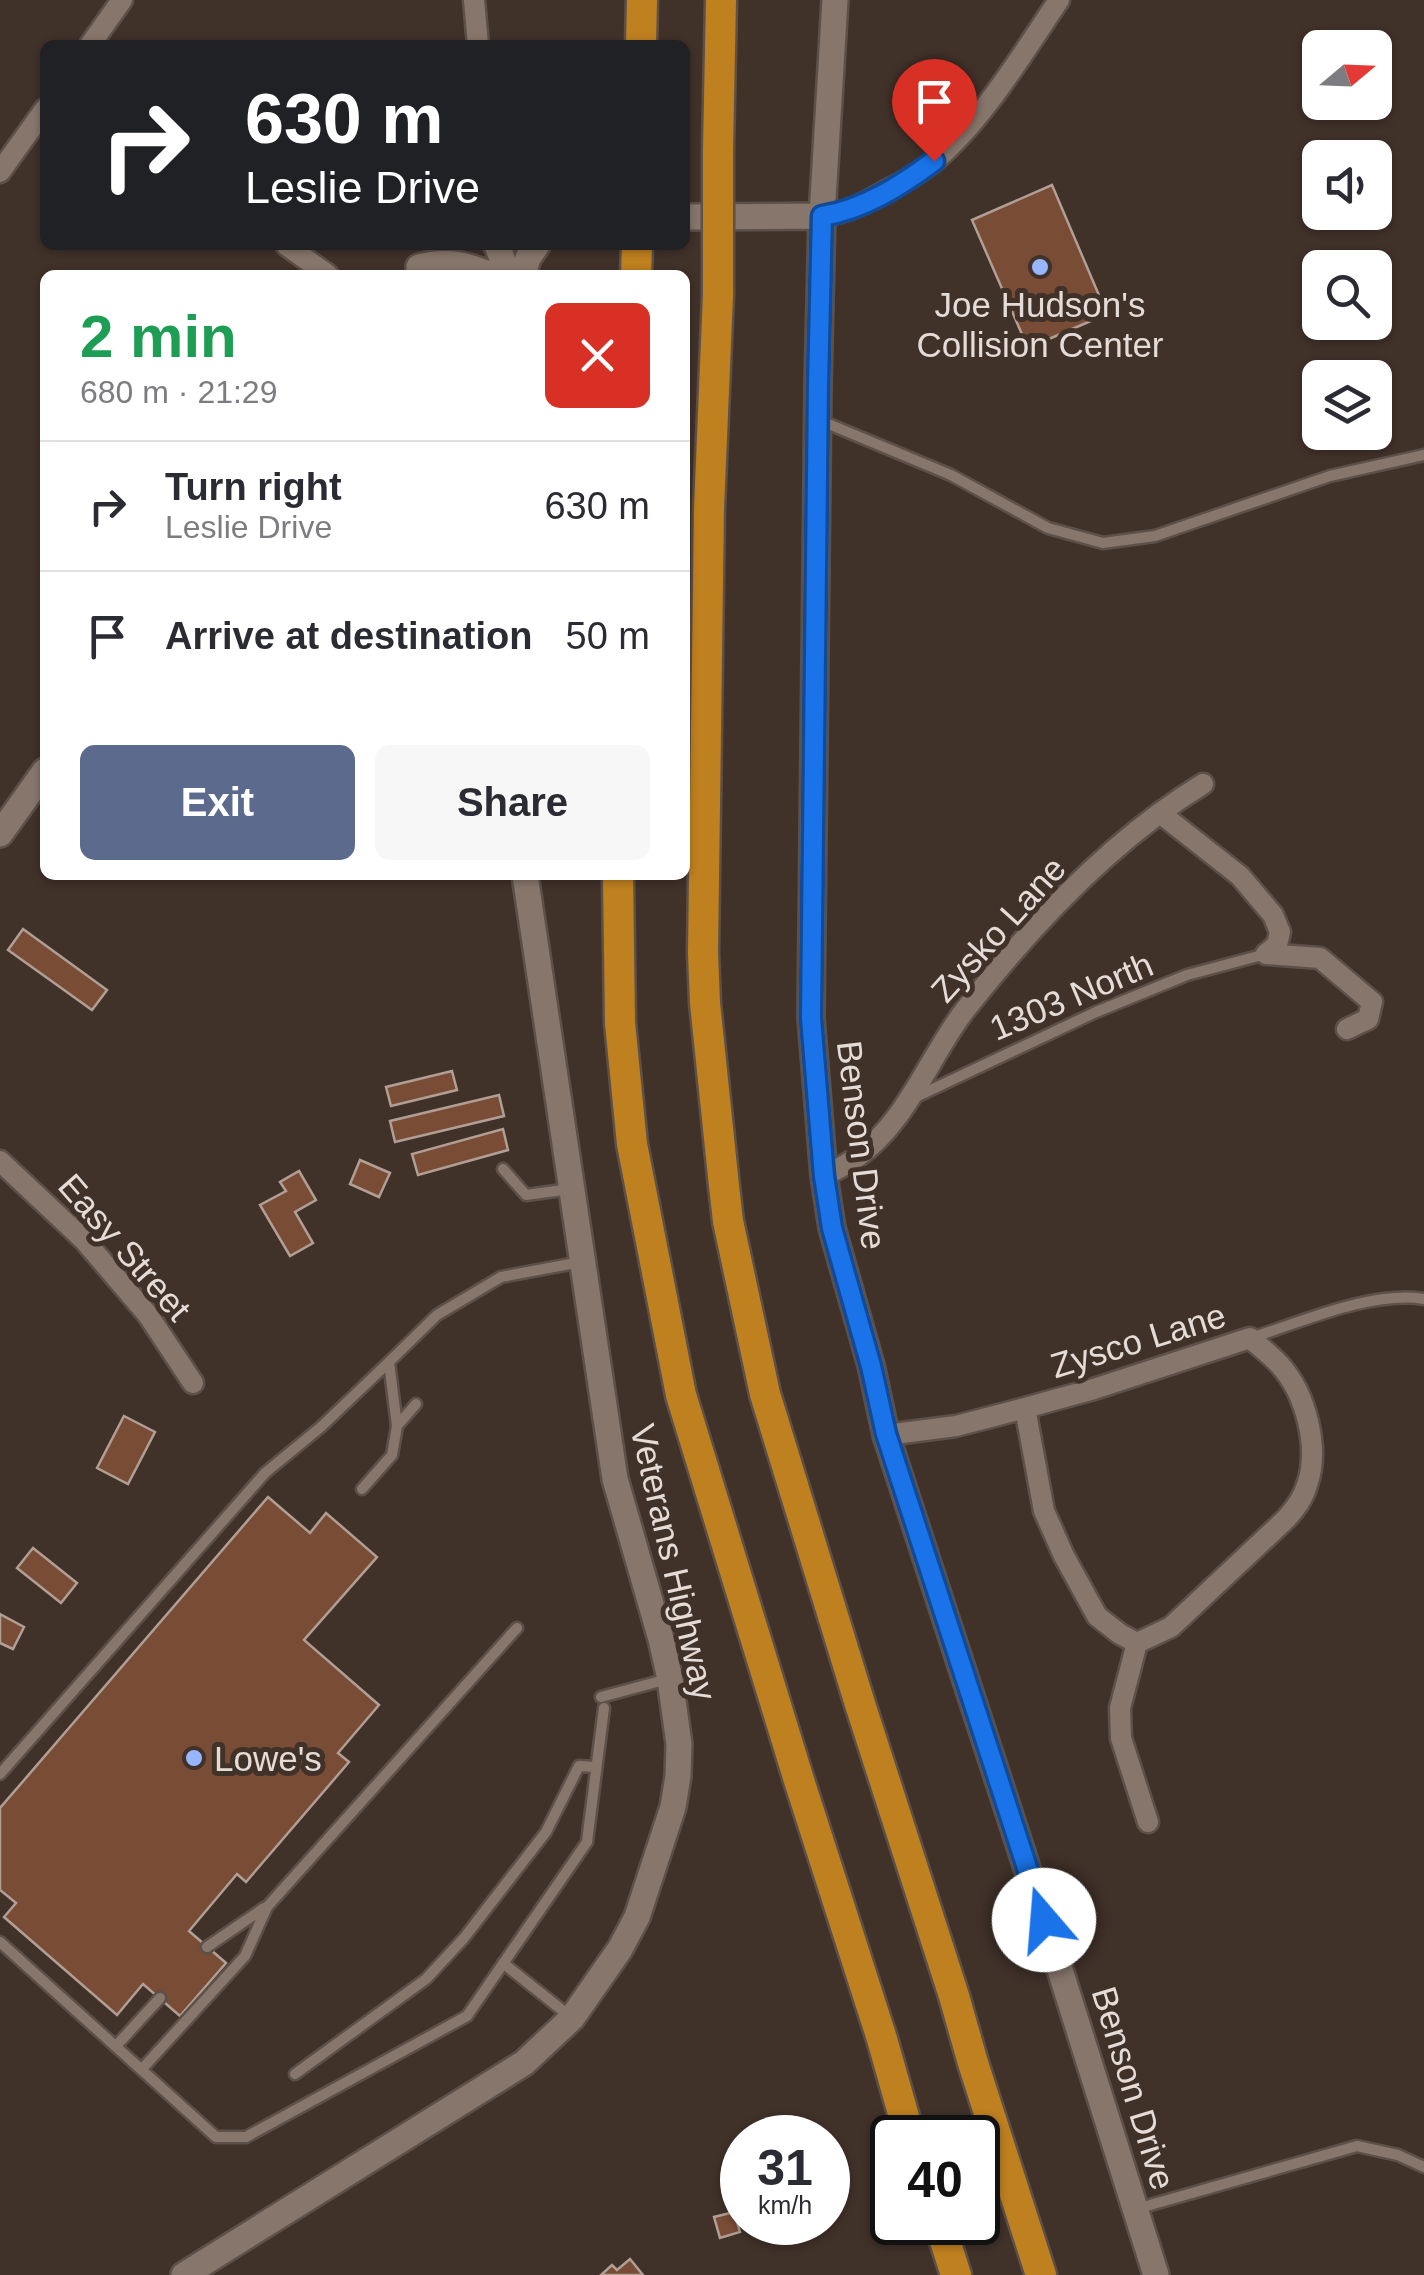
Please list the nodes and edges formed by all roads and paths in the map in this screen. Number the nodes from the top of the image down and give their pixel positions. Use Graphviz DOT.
graph roads {
  1 [pos="122,0"];
  2 [pos="474,0"];
  3 [pos="642,0"];
  4 [pos="721,0"];
  5 [pos="836,0"];
  6 [pos="1059,0"];
  7 [pos="94,40"];
  8 [pos="478,40"];
  9 [pos="641,40"];
  10 [pos="40,116"];
  11 [pos="0,172"];
  12 [pos="822,216"];
  13 [pos="690,217"];
  14 [pos="293,250"];
  15 [pos="447,250"];
  16 [pos="321,270"];
  17 [pos="417,270"];
  18 [pos="418,270"];
  19 [pos="476,270"];
  20 [pos="818,420"];
  21 [pos="1424,455"];
  22 [pos="40,779"];
  23 [pos="1203,784"];
  24 [pos="1160,813"];
  25 [pos="0,834"];
  26 [pos="526,880"];
  27 [pos="618,880"];
  28 [pos="1266,954"];
  29 [pos="1348,1030"];
  30 [pos="904,1105"];
  31 [pos="0,1161"];
  32 [pos="503,1168"];
  33 [pos="824,1176"];
  34 [pos="571,1189"];
  35 [pos="582,1262"];
  36 [pos="1424,1299"];
  37 [pos="1250,1338"];
  38 [pos="389,1362"];
  39 [pos="194,1382"];
  40 [pos="416,1404"];
  41 [pos="1025,1408"];
  42 [pos="397,1426"];
  43 [pos="886,1434"];
  44 [pos="362,1490"];
  45 [pos="517,1628"];
  46 [pos="1136,1643"];
  47 [pos="670,1679"];
  48 [pos="596,1766"];
  49 [pos="0,1774"];
  50 [pos="1148,1822"];
  51 [pos="267,1906"];
  52 [pos="0,1942"];
  53 [pos="207,1947"];
  54 [pos="503,1963"];
  55 [pos="160,1998"];
  56 [pos="572,2018"];
  57 [pos="116,2046"];
  58 [pos="973,2063"];
  59 [pos="142,2069"];
  60 [pos="295,2074"];
  61 [pos="903,2115"];
  62 [pos="1424,2166"];
  63 [pos="1136,2210"];
  64 [pos="935,2245"];
  65 [pos="946,2245"];
  66 [pos="184,2275"];
  67 [pos="942,2275"];
  68 [pos="956,2275"];
  69 [pos="1041,2275"];
  70 [pos="1056,2275"];
  71 [pos="1156,2275"];
  1 -- 7 [label="street"];
  2 -- 8 [label="street"];
  3 -- 9 [label="highway"];
  4 -- 58 [label="highway, bridge"];
  5 -- 12 [label="street, Benson Drive"];
  6 -- 12 [label="street"];
  10 -- 11 [label="street"];
  12 -- 13 [label="street"];
  12 -- 20 [label="street, Benson Drive"];
  14 -- 16 [label="street"];
  15 -- 17 [label="street"];
  18 -- 19 [label="street"];
  20 -- 21 [label="lane"];
  20 -- 33 [label="street, Benson Drive"];
  22 -- 25 [label="street"];
  23 -- 24 [label="street, Zysko Lane"];
  24 -- 28 [label="street"];
  24 -- 30 [label="street, Zysko Lane"];
  26 -- 34 [label="street, Veterans Highway"];
  27 -- 61 [label="highway"];
  28 -- 29 [label="street"];
  28 -- 30 [label="lane, 1303 North"];
  30 -- 33 [label="street, Zysko Lane"];
  31 -- 39 [label="street, Easy Street"];
  32 -- 34 [label="lane"];
  33 -- 43 [label="street, Benson Drive"];
  34 -- 35 [label="street, Veterans Highway"];
  35 -- 38 [label="lane"];
  35 -- 47 [label="street, Veterans Highway"];
  36 -- 37 [label="lane"];
  37 -- 41 [label="street, Zysco Lane"];
  37 -- 46 [label="street, Zysco Lane"];
  38 -- 42 [label="lane"];
  38 -- 49 [label="lane"];
  40 -- 42 [label="lane"];
  41 -- 43 [label="street, Zysco Lane"];
  41 -- 46 [label="street"];
  42 -- 44 [label="lane"];
  43 -- 63 [label="street, Benson Drive"];
  45 -- 51 [label="lane"];
  46 -- 50 [label="street"];
  47 -- 48 [label="lane"];
  47 -- 56 [label="street, Veterans Highway"];
  48 -- 54 [label="lane"];
  48 -- 60 [label="lane"];
  51 -- 53 [label="lane"];
  51 -- 59 [label="lane"];
  52 -- 57 [label="lane"];
  54 -- 56 [label="lane"];
  54 -- 59 [label="lane"];
  55 -- 57 [label="lane"];
  56 -- 66 [label="street, Veterans Highway"];
  57 -- 59 [label="lane"];
  58 -- 69 [label="highway"];
  58 -- 70 [label="highway"];
  62 -- 63 [label="lane"];
  63 -- 71 [label="street, Benson Drive"];
  64 -- 67 [label="highway"];
  65 -- 68 [label="highway"];
}
